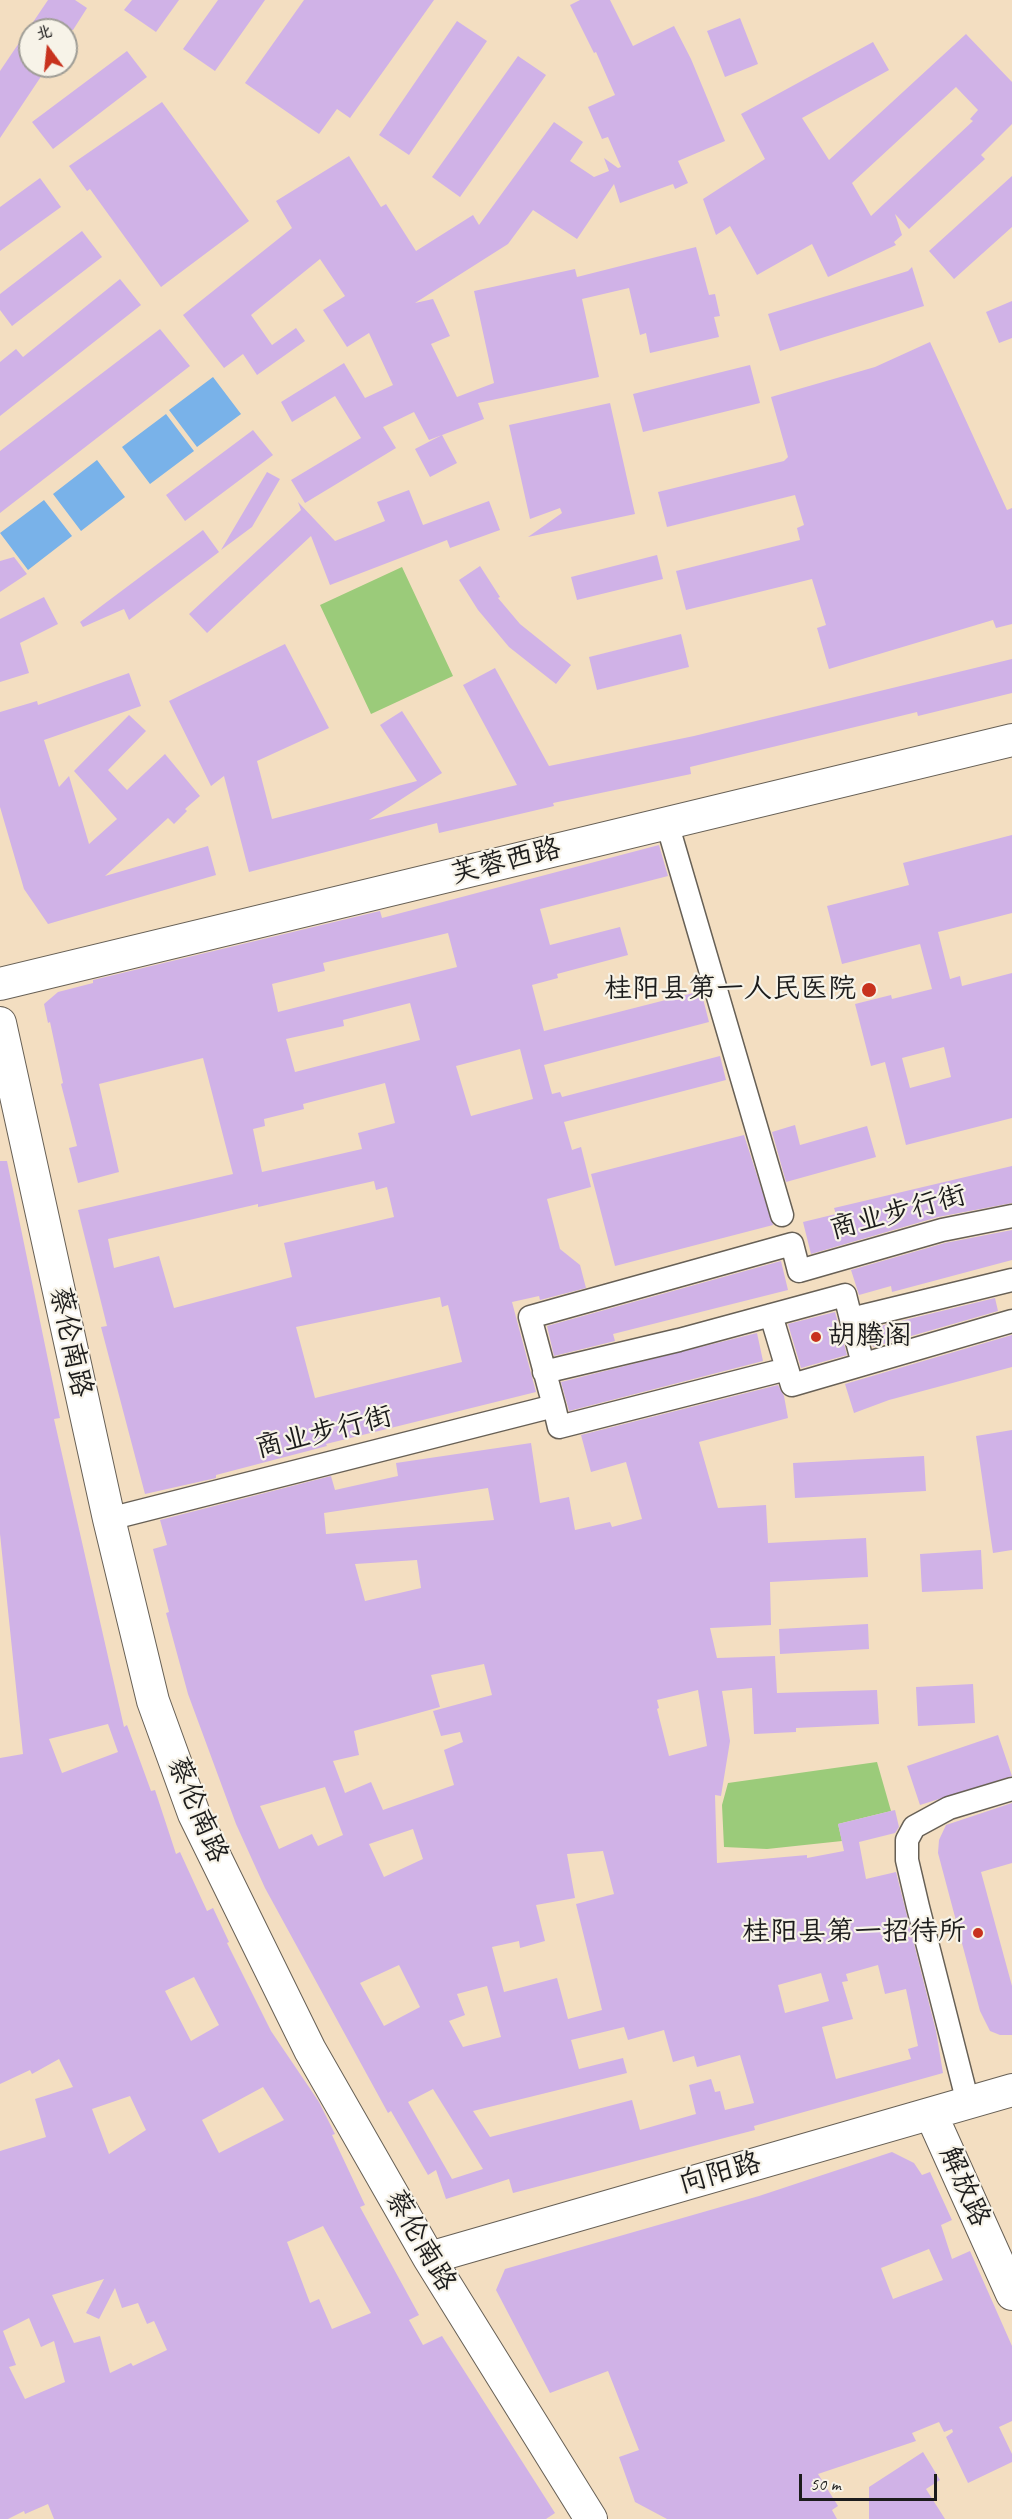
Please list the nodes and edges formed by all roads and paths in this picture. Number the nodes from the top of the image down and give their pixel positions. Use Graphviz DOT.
graph roads {
  1 [pos="1012,740"];
  2 [pos="667,823"];
  3 [pos="0,984"];
  4 [pos="0,1023"];
  5 [pos="782,1215"];
  6 [pos="1012,1216"];
  7 [pos="799,1271"];
  8 [pos="1012,1280"];
  9 [pos="809,1304"];
  10 [pos="771,1315"];
  11 [pos="851,1319"];
  12 [pos="1012,1322"];
  13 [pos="863,1364"];
  14 [pos="787,1369"];
  15 [pos="544,1372"];
  16 [pos="554,1406"];
  17 [pos="108,1519"];
  18 [pos="1012,1789"];
  19 [pos="1012,2090"];
  20 [pos="968,2103"];
  21 [pos="931,2114"];
  22 [pos="429,2258"];
  23 [pos="1012,2294"];
  24 [pos="591,2519"];
  1 -- 2 [label="main road, 芙蓉西路"];
  2 -- 3 [label="main road, 芙蓉西路"];
  2 -- 5 [label="street"];
  4 -- 17 [label="main road, 蔡伦南路"];
  6 -- 7 [label="street, 商业步行街"];
  7 -- 9 [label="street, 商业步行街"];
  7 -- 15 [label="street, 商业步行街"];
  8 -- 11 [label="street"];
  9 -- 10 [label="street"];
  9 -- 11 [label="street"];
  10 -- 14 [label="street"];
  10 -- 15 [label="street"];
  11 -- 13 [label="street"];
  12 -- 13 [label="street"];
  13 -- 14 [label="street"];
  14 -- 16 [label="street, 商业步行街"];
  15 -- 16 [label="street, 商业步行街"];
  16 -- 17 [label="street, 商业步行街"];
  17 -- 22 [label="main road, 蔡伦南路"];
  18 -- 20 [label="street"];
  19 -- 20 [label="main road, 向阳路"];
  20 -- 21 [label="main road, 向阳路"];
  21 -- 22 [label="main road, 向阳路"];
  21 -- 23 [label="main road, 解放路"];
  22 -- 24 [label="main road, 蔡伦南路"];
}
